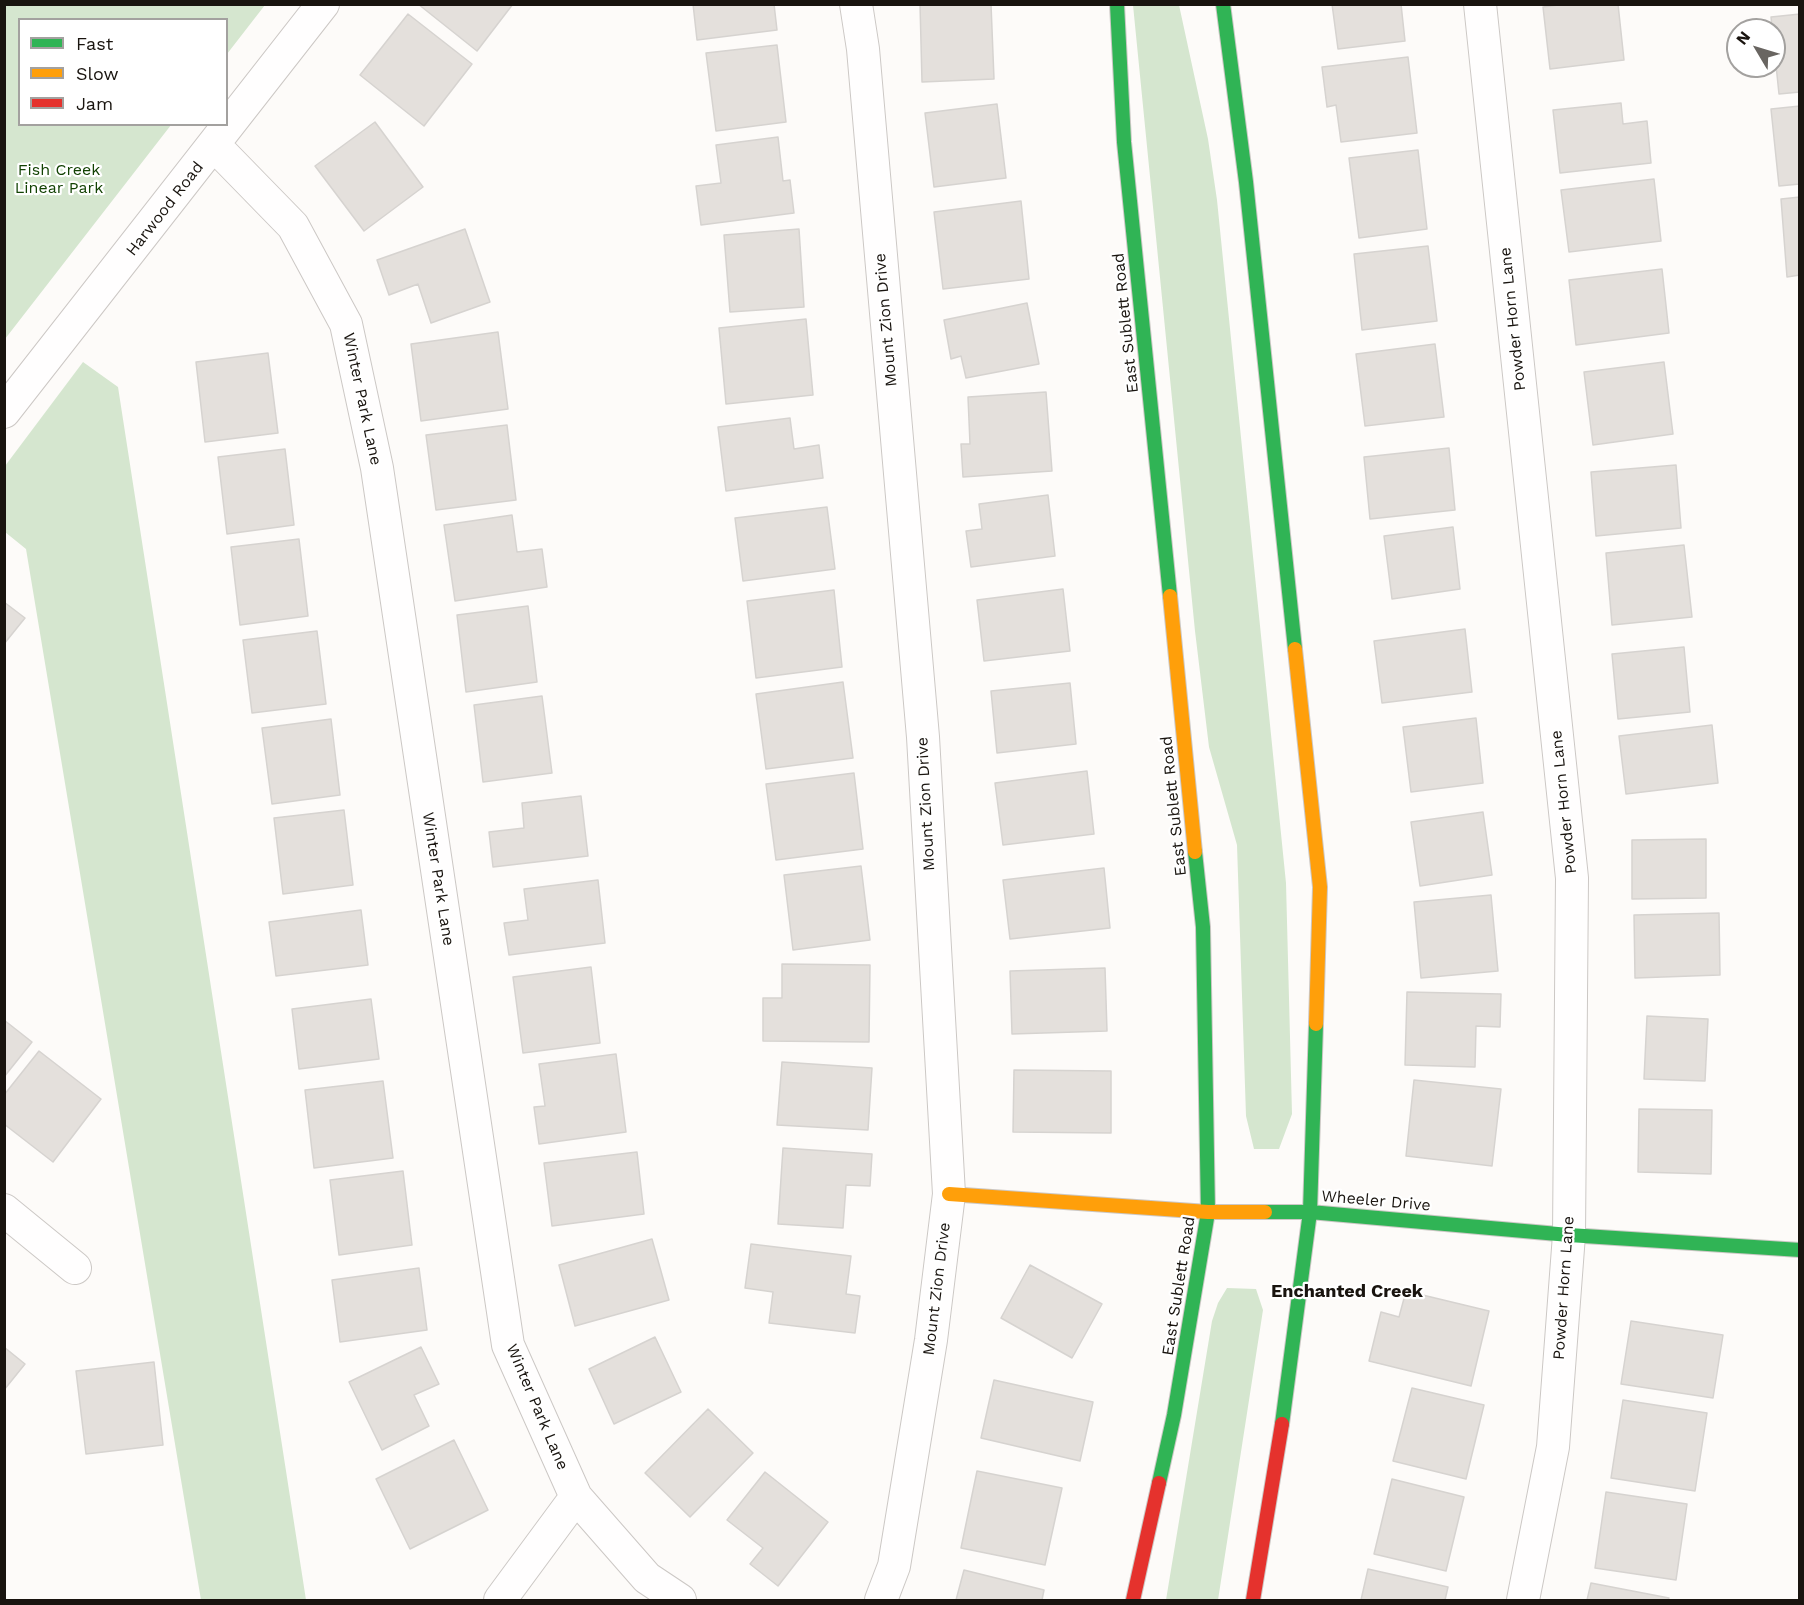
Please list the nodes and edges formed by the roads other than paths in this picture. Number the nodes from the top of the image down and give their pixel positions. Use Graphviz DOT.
graph roads {
  1 [pos="323,4"];
  2 [pos="856,4"];
  3 [pos="1117,4"];
  4 [pos="1223,4"];
  5 [pos="1480,4"];
  6 [pos="215,146"];
  7 [pos="4,412"];
  8 [pos="949,1194"];
  9 [pos="4,1210"];
  10 [pos="1208,1212"];
  11 [pos="1310,1212"];
  12 [pos="1569,1235"];
  13 [pos="1800,1250"];
  14 [pos="75,1268"];
  15 [pos="576,1497"];
  16 [pos="500,1600"];
  17 [pos="680,1600"];
  18 [pos="881,1600"];
  19 [pos="1133,1600"];
  20 [pos="1253,1600"];
  21 [pos="1523,1600"];
  1 -- 6 [label="street, Harwood Road"];
  2 -- 8 [label="street, Mount Zion Drive"];
  3 -- 10 [label="main road, East Sublett Road"];
  4 -- 11 [label="main road"];
  5 -- 12 [label="street, Powder Horn Lane"];
  6 -- 7 [label="street, Harwood Road"];
  6 -- 15 [label="street, Winter Park Lane"];
  8 -- 10 [label="main road, Wheeler Drive"];
  8 -- 18 [label="street, Mount Zion Drive"];
  9 -- 14 [label="street"];
  10 -- 11 [label="main road, Wheeler Drive"];
  10 -- 19 [label="main road, East Sublett Road"];
  11 -- 12 [label="main road, Wheeler Drive"];
  11 -- 20 [label="main road"];
  12 -- 13 [label="main road, Wheeler Drive"];
  12 -- 21 [label="street, Powder Horn Lane"];
  15 -- 16 [label="street"];
  15 -- 17 [label="street, Winter Park Lane"];
}
